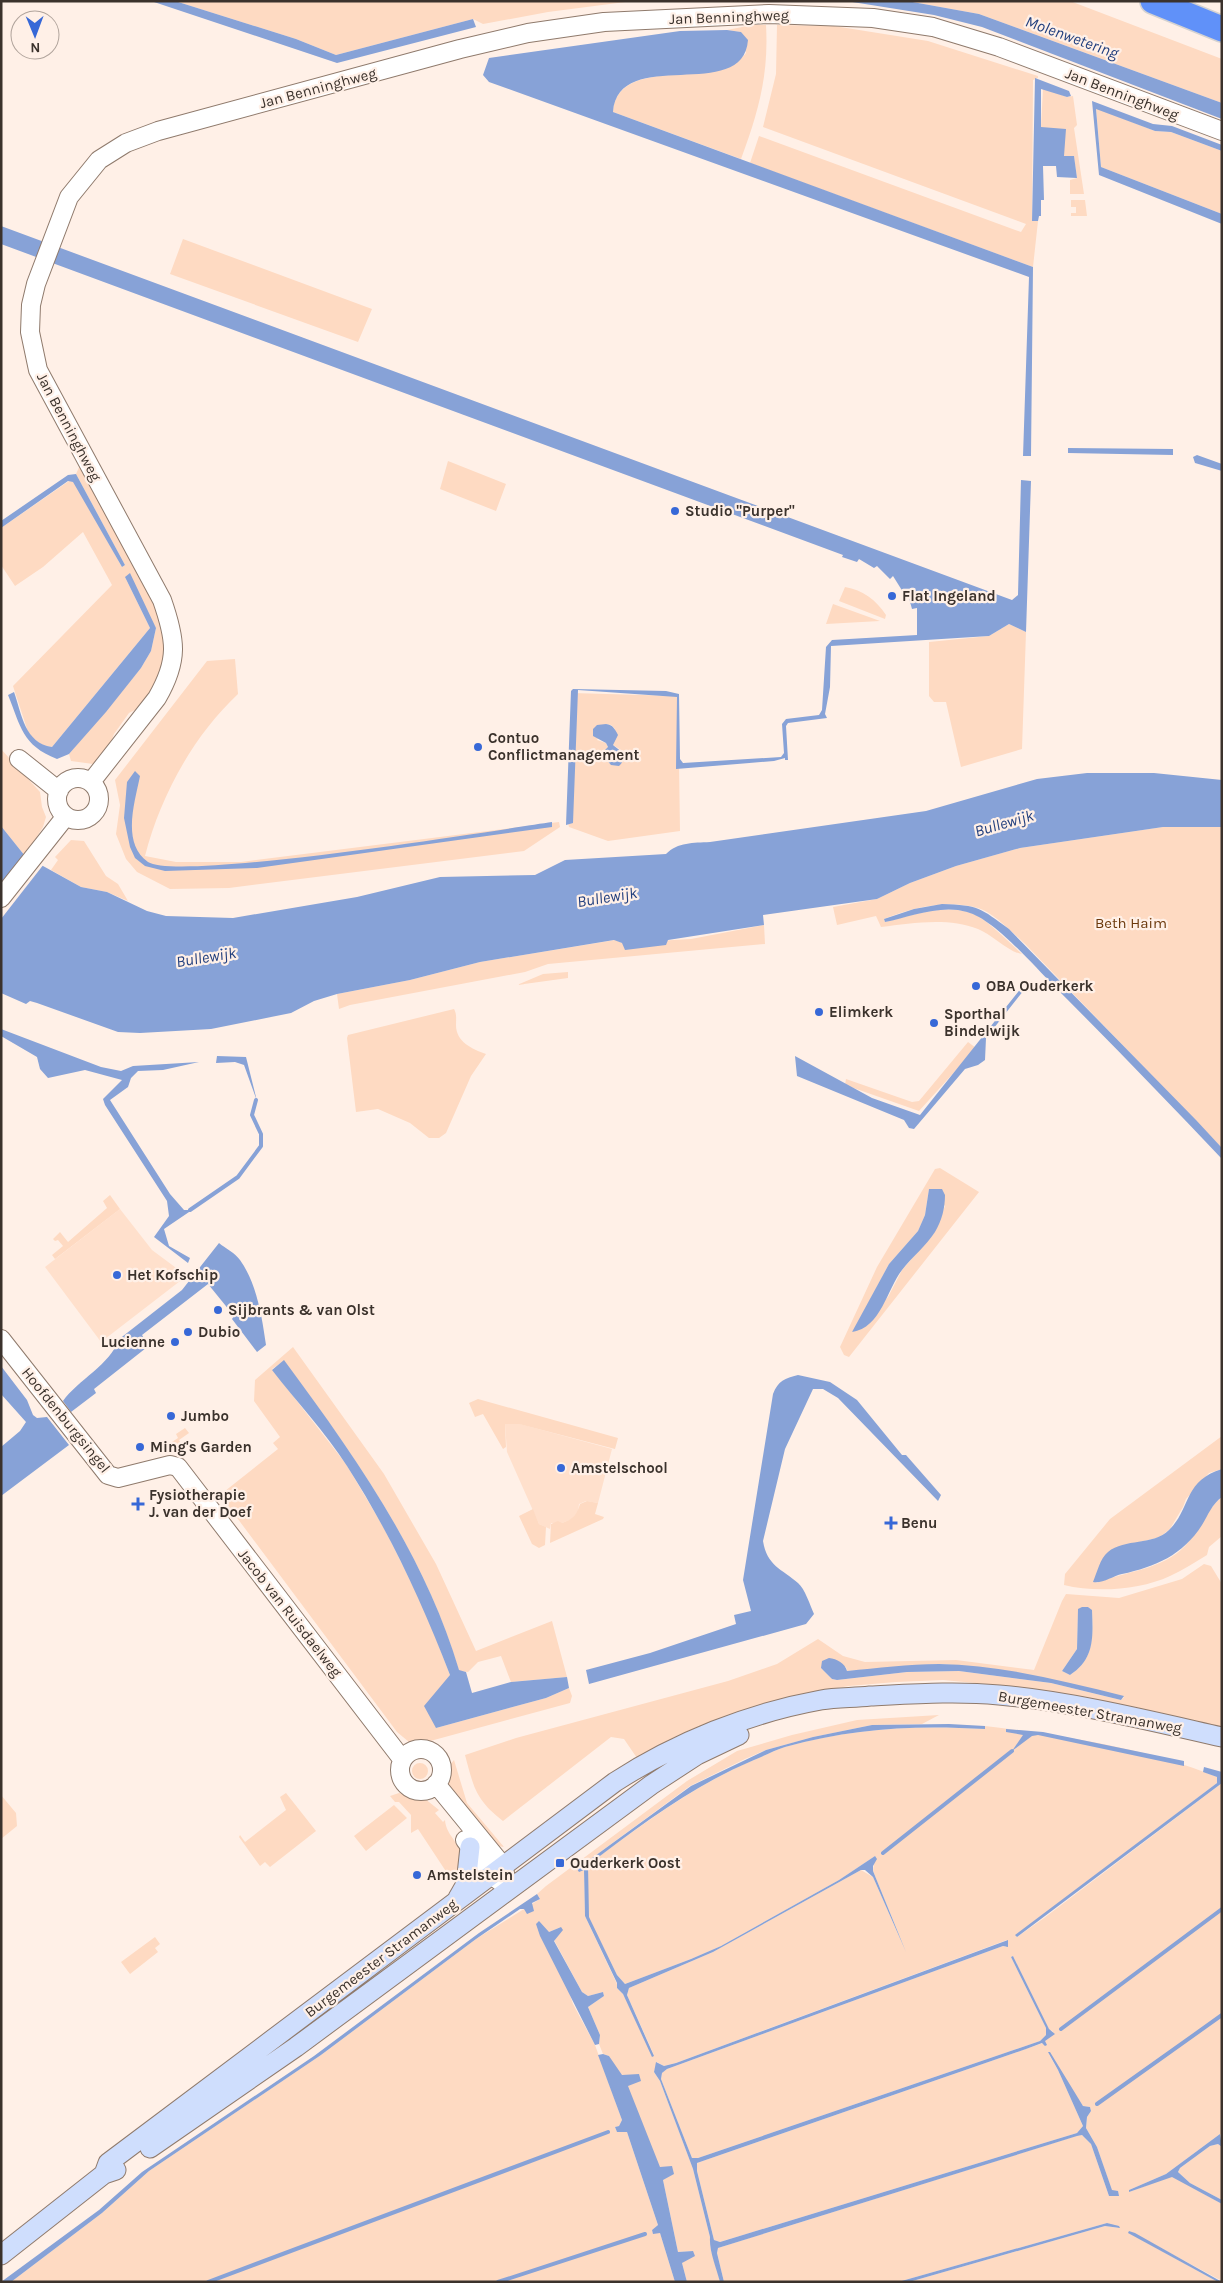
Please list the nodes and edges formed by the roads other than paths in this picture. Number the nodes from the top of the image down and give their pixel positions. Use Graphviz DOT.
graph roads {
  1 [pos="1153,1"];
  2 [pos="1222,29"];
  3 [pos="1222,131"];
  4 [pos="18,760"];
  5 [pos="91,782"];
  6 [pos="59,791"];
  7 [pos="66,816"];
  8 [pos="1,898"];
  9 [pos="1,1339"];
  10 [pos="178,1467"];
  11 [pos="867,1697"];
  12 [pos="1222,1737"];
  13 [pos="402,1760"];
  14 [pos="431,1787"];
  15 [pos="470,1847"];
  16 [pos="497,1870"];
  17 [pos="509,1889"];
  18 [pos="454,1903"];
  19 [pos="104,2174"];
  20 [pos="1,2255"];
  1 -- 2 [label="highway"];
  3 -- 5 [label="street, Jan Benninghweg"];
  4 -- 6 [label="street"];
  5 -- 6 [label="street"];
  5 -- 7 [label="street"];
  6 -- 7 [label="street"];
  7 -- 8 [label="street"];
  9 -- 10 [label="street, Hoofdenburgsingel"];
  10 -- 13 [label="street, Jacob van Ruisdaelweg"];
  11 -- 12 [label="main road, Burgemeester Stramanweg"];
  11 -- 16 [label="main road, Burgemeester Stramanweg"];
  11 -- 17 [label="main road, Burgemeester Stramanweg"];
  13 -- 14 [label="street"];
  13 -- 14 [label="street"];
  14 -- 15 [label="street"];
  14 -- 16 [label="street"];
  15 -- 16 [label="street"];
  15 -- 18 [label="main road"];
  16 -- 17 [label="street"];
  16 -- 18 [label="main road, Burgemeester Stramanweg"];
  17 -- 19 [label="main road, Burgemeester Stramanweg"];
  18 -- 19 [label="main road, Burgemeester Stramanweg"];
  19 -- 20 [label="main road, Burgemeester Stramanweg"];
}
